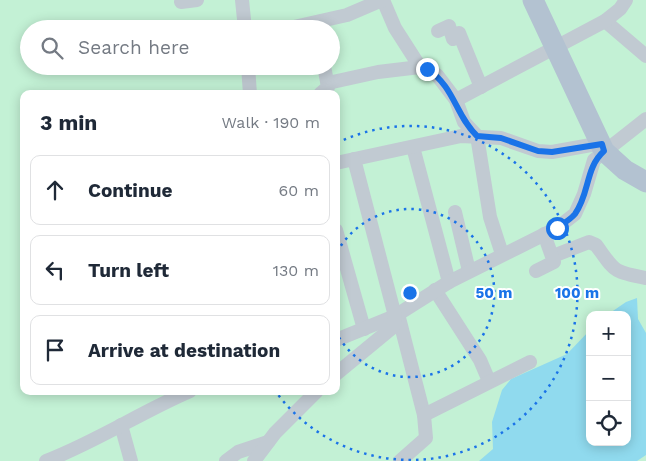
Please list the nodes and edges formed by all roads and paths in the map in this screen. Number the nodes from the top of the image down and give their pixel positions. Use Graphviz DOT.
graph roads {
  1 [pos="197,0"];
  2 [pos="242,0"];
  3 [pos="382,0"];
  4 [pos="533,0"];
  5 [pos="626,0"];
  6 [pos="181,2"];
  7 [pos="244,20"];
  8 [pos="332,20"];
  9 [pos="605,21"];
  10 [pos="438,30"];
  11 [pos="556,48"];
  12 [pos="646,56"];
  13 [pos="420,67"];
  14 [pos="249,75"];
  15 [pos="324,75"];
  16 [pos="481,87"];
  17 [pos="324,88"];
  18 [pos="250,90"];
  19 [pos="456,100"];
  20 [pos="646,119"];
  21 [pos="477,136"];
  22 [pos="412,147"];
  23 [pos="603,147"];
  24 [pos="354,159"];
  25 [pos="340,162"];
  26 [pos="646,182"];
  27 [pos="455,212"];
  28 [pos="544,234"];
  29 [pos="340,244"];
  30 [pos="502,254"];
  31 [pos="553,256"];
  32 [pos="469,271"];
  33 [pos="536,271"];
  34 [pos="646,278"];
  35 [pos="449,282"];
  36 [pos="435,290"];
  37 [pos="397,315"];
  38 [pos="364,329"];
  39 [pos="340,338"];
  40 [pos="530,362"];
  41 [pos="340,371"];
  42 [pos="489,381"];
  43 [pos="177,395"];
  44 [pos="313,395"];
  45 [pos="424,415"];
  46 [pos="121,425"];
  47 [pos="268,442"];
  48 [pos="53,459"];
  49 [pos="131,461"];
  50 [pos="226,461"];
  51 [pos="254,461"];
  52 [pos="400,461"];
  1 -- 6 [label="street"];
  2 -- 7 [label="street"];
  3 -- 8 [label="street"];
  3 -- 13 [label="street"];
  4 -- 11 [label="main road"];
  5 -- 9 [label="street"];
  9 -- 11 [label="street"];
  9 -- 12 [label="street"];
  10 -- 16 [label="street"];
  11 -- 16 [label="street"];
  11 -- 23 [label="main road"];
  13 -- 17 [label="street"];
  13 -- 19 [label="street"];
  14 -- 18 [label="street"];
  15 -- 17 [label="street"];
  16 -- 19 [label="street"];
  19 -- 21 [label="street"];
  20 -- 23 [label="street"];
  21 -- 22 [label="street"];
  21 -- 23 [label="street"];
  21 -- 30 [label="street"];
  22 -- 24 [label="street"];
  22 -- 35 [label="street"];
  23 -- 26 [label="main road"];
  23 -- 28 [label="street"];
  24 -- 25 [label="street"];
  24 -- 37 [label="street"];
  27 -- 32 [label="street"];
  28 -- 30 [label="street"];
  28 -- 31 [label="street"];
  29 -- 38 [label="street"];
  30 -- 32 [label="street"];
  31 -- 33 [label="street"];
  31 -- 34 [label="street"];
  32 -- 35 [label="street"];
  35 -- 36 [label="street"];
  36 -- 37 [label="street"];
  36 -- 42 [label="street"];
  37 -- 38 [label="street"];
  37 -- 41 [label="street"];
  37 -- 45 [label="street"];
  38 -- 39 [label="street"];
  40 -- 42 [label="street"];
  42 -- 45 [label="street"];
  43 -- 46 [label="street"];
  44 -- 47 [label="street"];
  45 -- 52 [label="street"];
  46 -- 48 [label="street"];
  46 -- 49 [label="street"];
  47 -- 50 [label="street"];
  47 -- 51 [label="street"];
}
